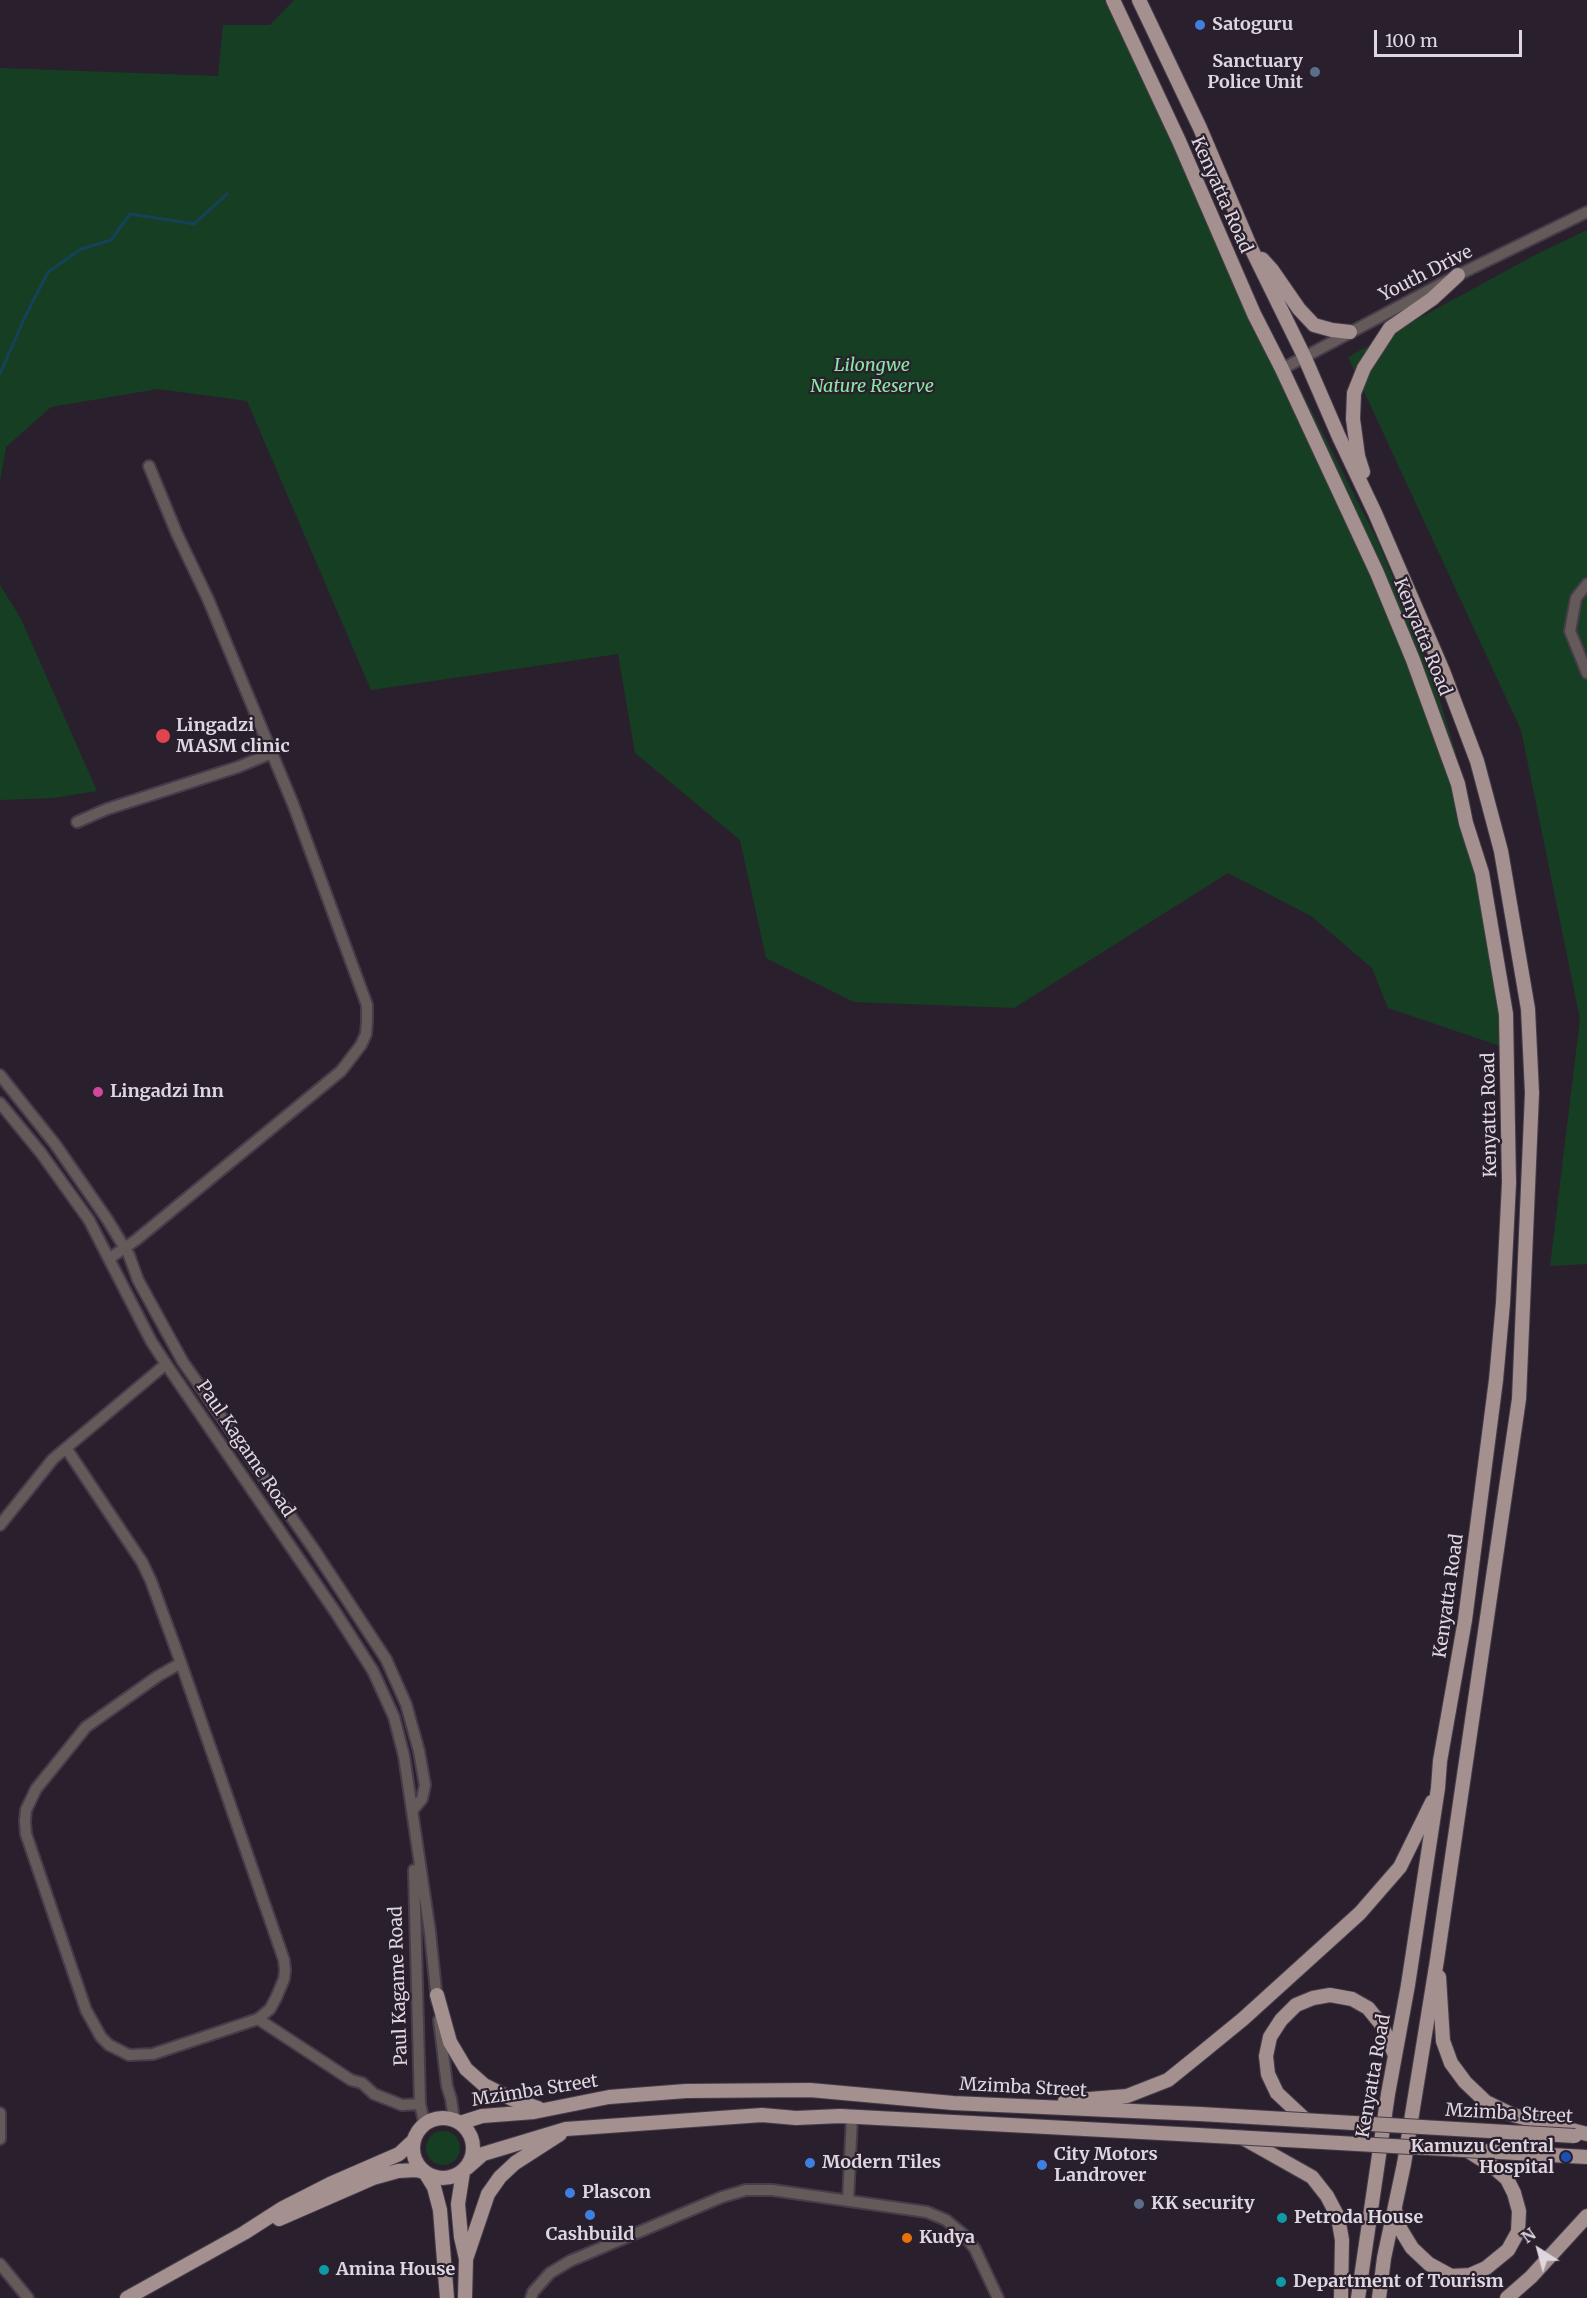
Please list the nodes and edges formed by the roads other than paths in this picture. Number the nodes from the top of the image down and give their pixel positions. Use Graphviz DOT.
graph roads {
  1 [pos="1113,0"];
  2 [pos="1139,0"];
  3 [pos="1587,212"];
  4 [pos="1250,246"];
  5 [pos="1458,275"];
  6 [pos="1350,332"];
  7 [pos="1304,356"];
  8 [pos="1282,369"];
  9 [pos="149,466"];
  10 [pos="1375,513"];
  11 [pos="1587,584"];
  12 [pos="1587,673"];
  13 [pos="272,753"];
  14 [pos="77,822"];
  15 [pos="0,1075"];
  16 [pos="0,1103"];
  17 [pos="125,1248"];
  18 [pos="110,1258"];
  19 [pos="166,1364"];
  20 [pos="66,1448"];
  21 [pos="0,1525"];
  22 [pos="181,1663"];
  23 [pos="1438,1788"];
  24 [pos="412,1811"];
  25 [pos="414,1833"];
  26 [pos="1437,1960"];
  27 [pos="437,1995"];
  28 [pos="258,2019"];
  29 [pos="1395,2055"];
  30 [pos="420,2104"];
  31 [pos="1004,2105"];
  32 [pos="544,2110"];
  33 [pos="0,2113"];
  34 [pos="852,2117"];
  35 [pos="457,2121"];
  36 [pos="1307,2121"];
  37 [pos="566,2129"];
  38 [pos="1583,2136"];
  39 [pos="1240,2137"];
  40 [pos="415,2138"];
  41 [pos="0,2139"];
  42 [pos="1465,2149"];
  43 [pos="1587,2157"];
  44 [pos="465,2170"];
  45 [pos="425,2173"];
  46 [pos="848,2201"];
  47 [pos="1394,2208"];
  48 [pos="1587,2216"];
  49 [pos="244,2233"];
  50 [pos="466,2259"];
  51 [pos="0,2264"];
  52 [pos="28,2298"];
  53 [pos="127,2298"];
  54 [pos="447,2298"];
  55 [pos="465,2298"];
  56 [pos="531,2298"];
  57 [pos="998,2298"];
  58 [pos="1341,2298"];
  59 [pos="1358,2298"];
  60 [pos="1379,2298"];
  61 [pos="1507,2298"];
  1 -- 8 [label="main road, Kenyatta Road"];
  2 -- 4 [label="main road, Kenyatta Road"];
  3 -- 5 [label="street, Youth Drive"];
  4 -- 6 [label="main road"];
  4 -- 7 [label="main road, Kenyatta Road"];
  5 -- 6 [label="street, Youth Drive"];
  5 -- 10 [label="main road"];
  6 -- 7 [label="street, Youth Drive"];
  7 -- 8 [label="street, Youth Drive"];
  7 -- 10 [label="main road, Kenyatta Road"];
  8 -- 23 [label="main road, Kenyatta Road"];
  9 -- 13 [label="street"];
  10 -- 26 [label="main road, Kenyatta Road"];
  11 -- 12 [label="street"];
  13 -- 14 [label="street"];
  13 -- 17 [label="street"];
  15 -- 17 [label="street"];
  16 -- 18 [label="street, Paul Kagame Road"];
  17 -- 18 [label="street"];
  17 -- 24 [label="street"];
  18 -- 19 [label="street, Paul Kagame Road"];
  19 -- 20 [label="street"];
  19 -- 24 [label="street, Paul Kagame Road"];
  20 -- 21 [label="street"];
  20 -- 22 [label="street"];
  22 -- 28 [label="street"];
  22 -- 28 [label="street"];
  23 -- 29 [label="main road, Kenyatta Road"];
  23 -- 31 [label="main road"];
  24 -- 25 [label="street, Paul Kagame Road"];
  25 -- 27 [label="street, Paul Kagame Road"];
  25 -- 30 [label="street, Paul Kagame Road"];
  26 -- 38 [label="main road"];
  26 -- 47 [label="main road, Kenyatta Road"];
  27 -- 32 [label="main road"];
  27 -- 35 [label="street, Paul Kagame Road"];
  28 -- 30 [label="street"];
  29 -- 36 [label="main road"];
  29 -- 59 [label="main road, Kenyatta Road"];
  30 -- 40 [label="street, Paul Kagame Road"];
  31 -- 32 [label="main road, Mzimba Street"];
  31 -- 36 [label="main road, Mzimba Street, bridge"];
  32 -- 35 [label="main road, Mzimba Street"];
  33 -- 41 [label="street"];
  34 -- 37 [label="main road, Mzimba Street"];
  34 -- 39 [label="main road, Mzimba Street, bridge"];
  34 -- 46 [label="street"];
  35 -- 40 [label="main road"];
  35 -- 44 [label="main road"];
  36 -- 38 [label="main road, Mzimba Street, bridge"];
  37 -- 44 [label="main road, Mzimba Street"];
  37 -- 50 [label="main road"];
  39 -- 42 [label="main road, Mzimba Street, bridge"];
  39 -- 58 [label="main road"];
  40 -- 45 [label="main road"];
  40 -- 49 [label="main road"];
  42 -- 43 [label="main road, Mzimba Street, bridge"];
  42 -- 47 [label="main road"];
  44 -- 45 [label="main road"];
  44 -- 50 [label="main road"];
  45 -- 49 [label="main road"];
  45 -- 54 [label="main road"];
  46 -- 56 [label="street"];
  46 -- 57 [label="street"];
  47 -- 60 [label="main road, Kenyatta Road"];
  48 -- 61 [label="main road"];
  49 -- 53 [label="main road"];
  50 -- 55 [label="main road"];
  51 -- 52 [label="street"];
}
